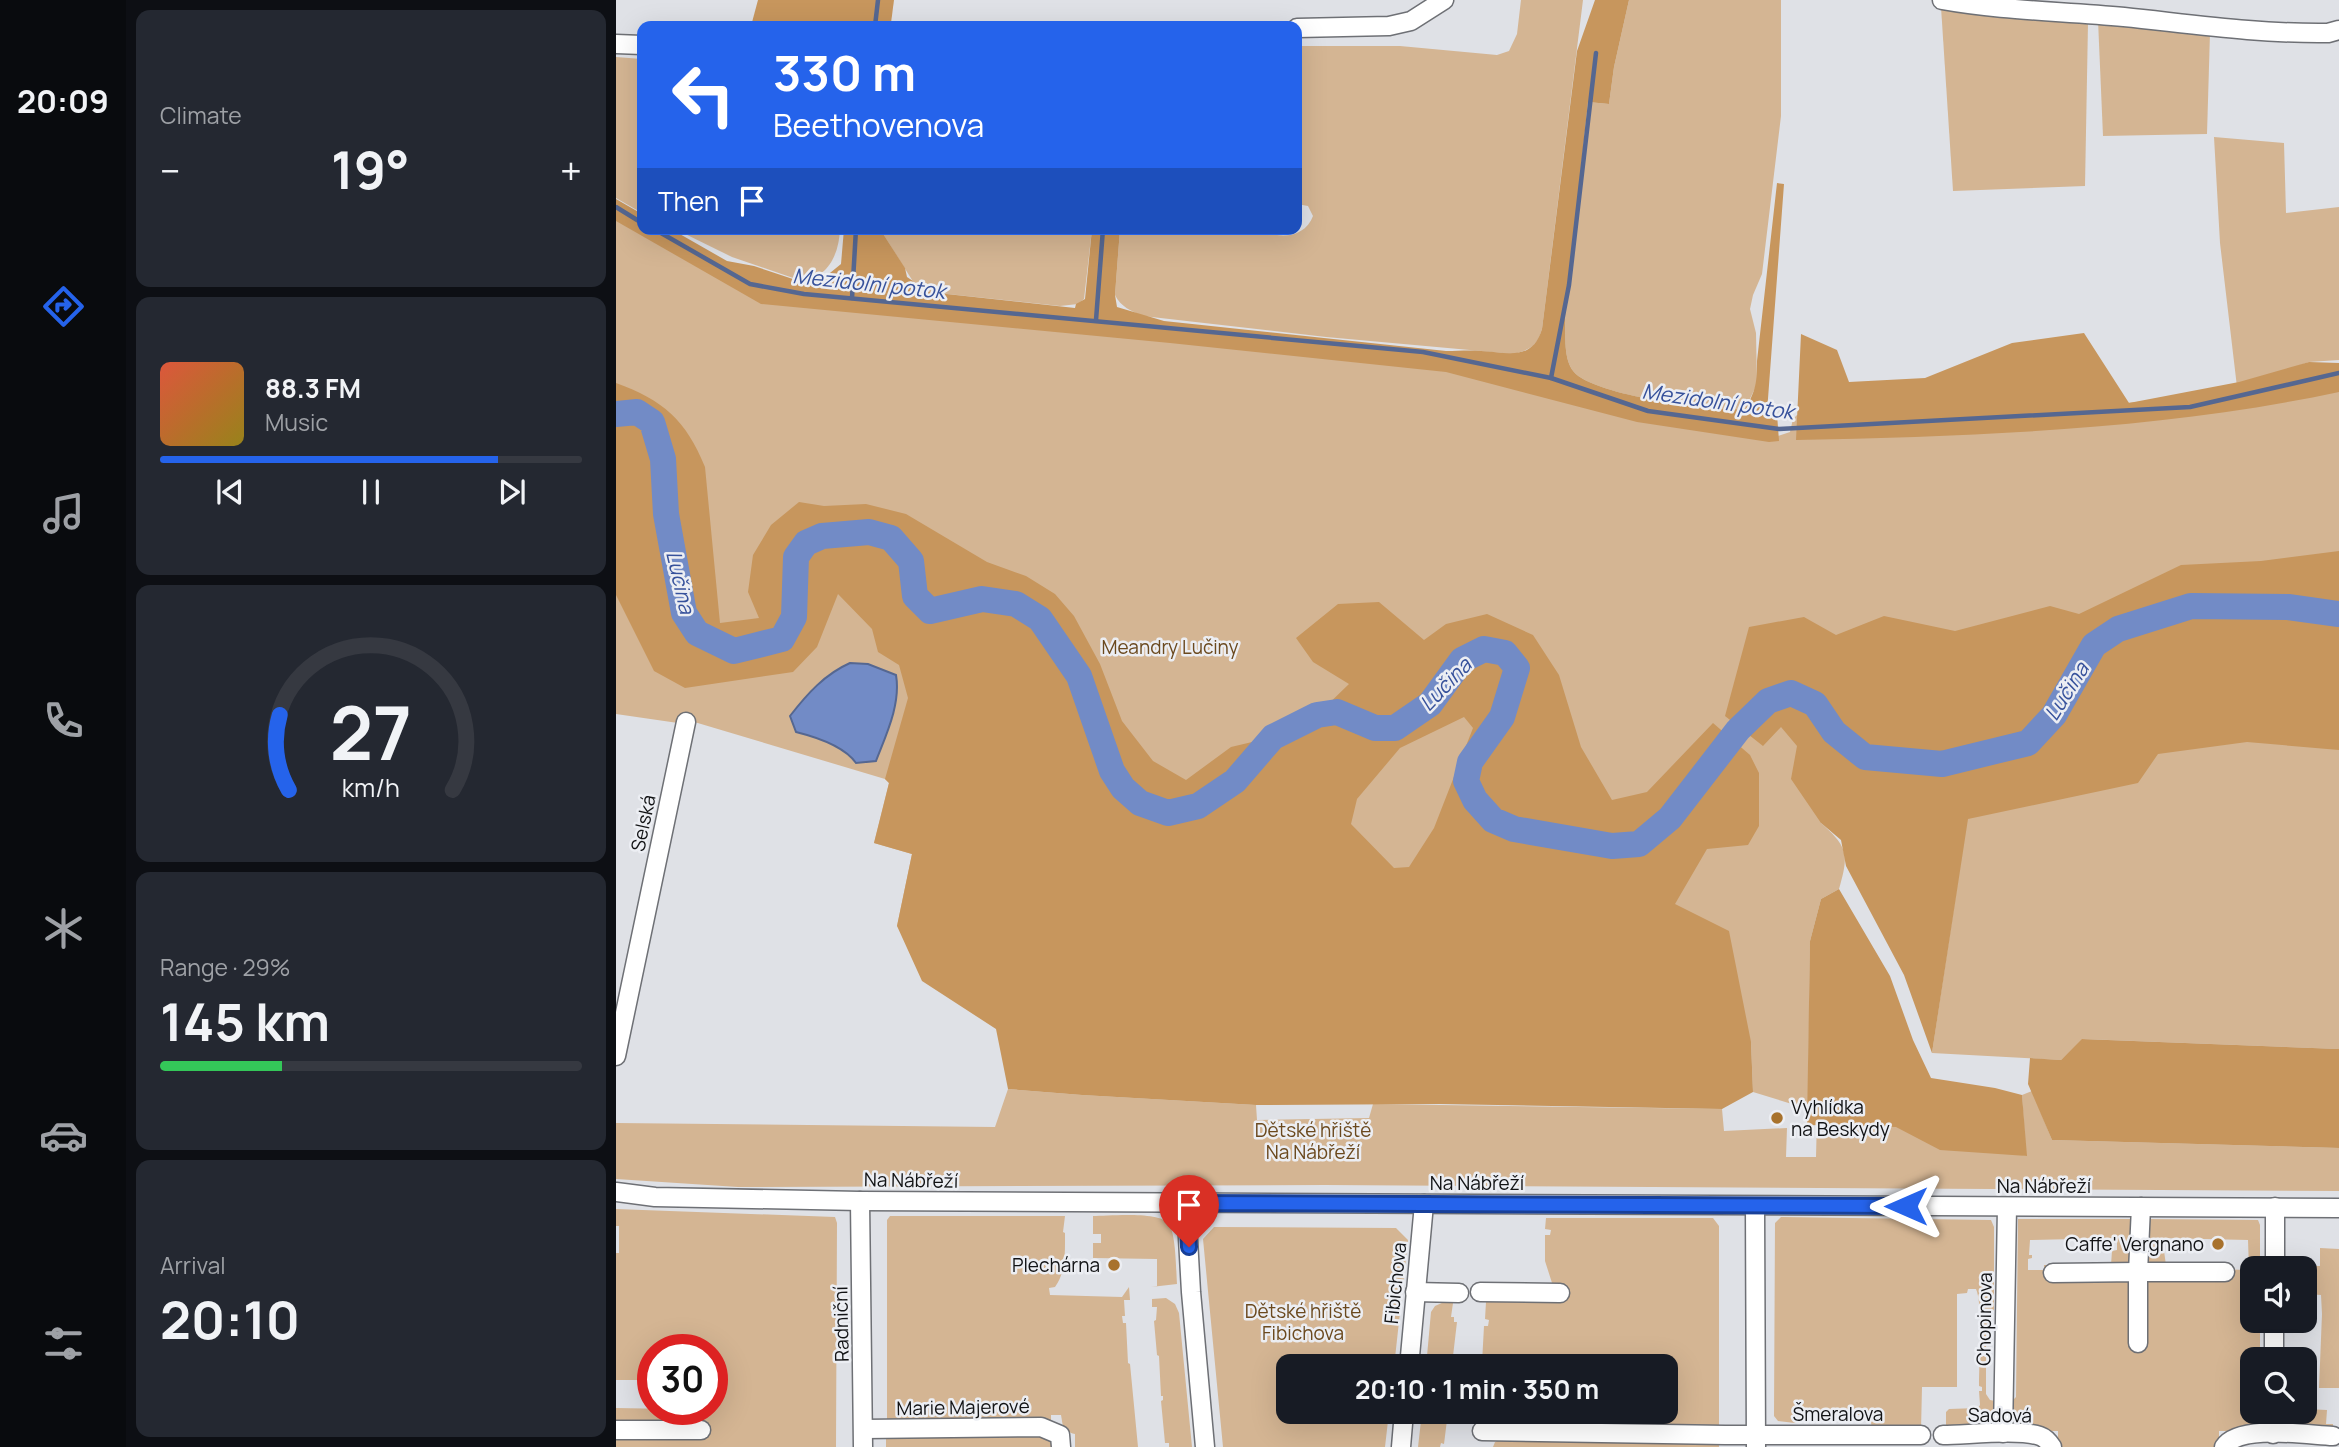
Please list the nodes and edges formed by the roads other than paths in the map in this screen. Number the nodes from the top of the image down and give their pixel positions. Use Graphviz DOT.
graph roads {
  1 [pos="1444,0"];
  2 [pos="1942,0"];
  3 [pos="1302,28"];
  4 [pos="2339,30"];
  5 [pos="616,44"];
  6 [pos="637,45"];
  7 [pos="686,722"];
  8 [pos="616,1056"];
  9 [pos="616,1192"];
  10 [pos="860,1200"];
  11 [pos="1186,1203"];
  12 [pos="1424,1204"];
  13 [pos="1755,1206"];
  14 [pos="2007,1206"];
  15 [pos="2141,1207"];
  16 [pos="2275,1208"];
  17 [pos="2339,1208"];
  18 [pos="2275,1256"];
  19 [pos="2138,1272"];
  20 [pos="2225,1272"];
  21 [pos="2053,1273"];
  22 [pos="1415,1292"];
  23 [pos="1480,1292"];
  24 [pos="1459,1293"];
  25 [pos="1560,1293"];
  26 [pos="2138,1343"];
  27 [pos="1410,1354"];
  28 [pos="1403,1424"];
  29 [pos="2273,1424"];
  30 [pos="616,1430"];
  31 [pos="701,1430"];
  32 [pos="1482,1431"];
  33 [pos="2003,1433"];
  34 [pos="2273,1434"];
  35 [pos="1921,1435"];
  36 [pos="1943,1435"];
  37 [pos="864,1438"];
  38 [pos="2327,1440"];
  39 [pos="1060,1441"];
  40 [pos="1756,1441"];
  41 [pos="1205,1447"];
  42 [pos="1401,1447"];
  43 [pos="2052,1447"];
  44 [pos="2224,1447"];
  1 -- 3 [label="street"];
  2 -- 4 [label="street"];
  5 -- 6 [label="street"];
  7 -- 8 [label="street, Selská"];
  9 -- 10 [label="street, Na Nábřeží"];
  10 -- 11 [label="street, Na Nábřeží"];
  10 -- 37 [label="street, Radniční"];
  11 -- 12 [label="street, Na Nábřeží"];
  11 -- 41 [label="street"];
  12 -- 13 [label="street, Na Nábřeží"];
  12 -- 22 [label="street, Fibichova"];
  13 -- 14 [label="street, Na Nábřeží"];
  13 -- 40 [label="street"];
  14 -- 15 [label="street, Na Nábřeží"];
  14 -- 33 [label="street, Chopinova"];
  15 -- 16 [label="street, Na Nábřeží"];
  15 -- 19 [label="street"];
  16 -- 17 [label="street, Na Nábřeží"];
  16 -- 18 [label="street"];
  19 -- 20 [label="street"];
  19 -- 21 [label="street"];
  19 -- 26 [label="street"];
  22 -- 24 [label="street"];
  22 -- 27 [label="street, Fibichova"];
  23 -- 25 [label="street"];
  28 -- 42 [label="street"];
  29 -- 34 [label="street"];
  30 -- 31 [label="street"];
  32 -- 40 [label="street, Šmeralova"];
  33 -- 36 [label="street, Sadová"];
  33 -- 43 [label="street, Sadová"];
  34 -- 38 [label="street"];
  34 -- 44 [label="street"];
  35 -- 40 [label="street, Šmeralova"];
  37 -- 39 [label="street, Marie Majerové"];
}
